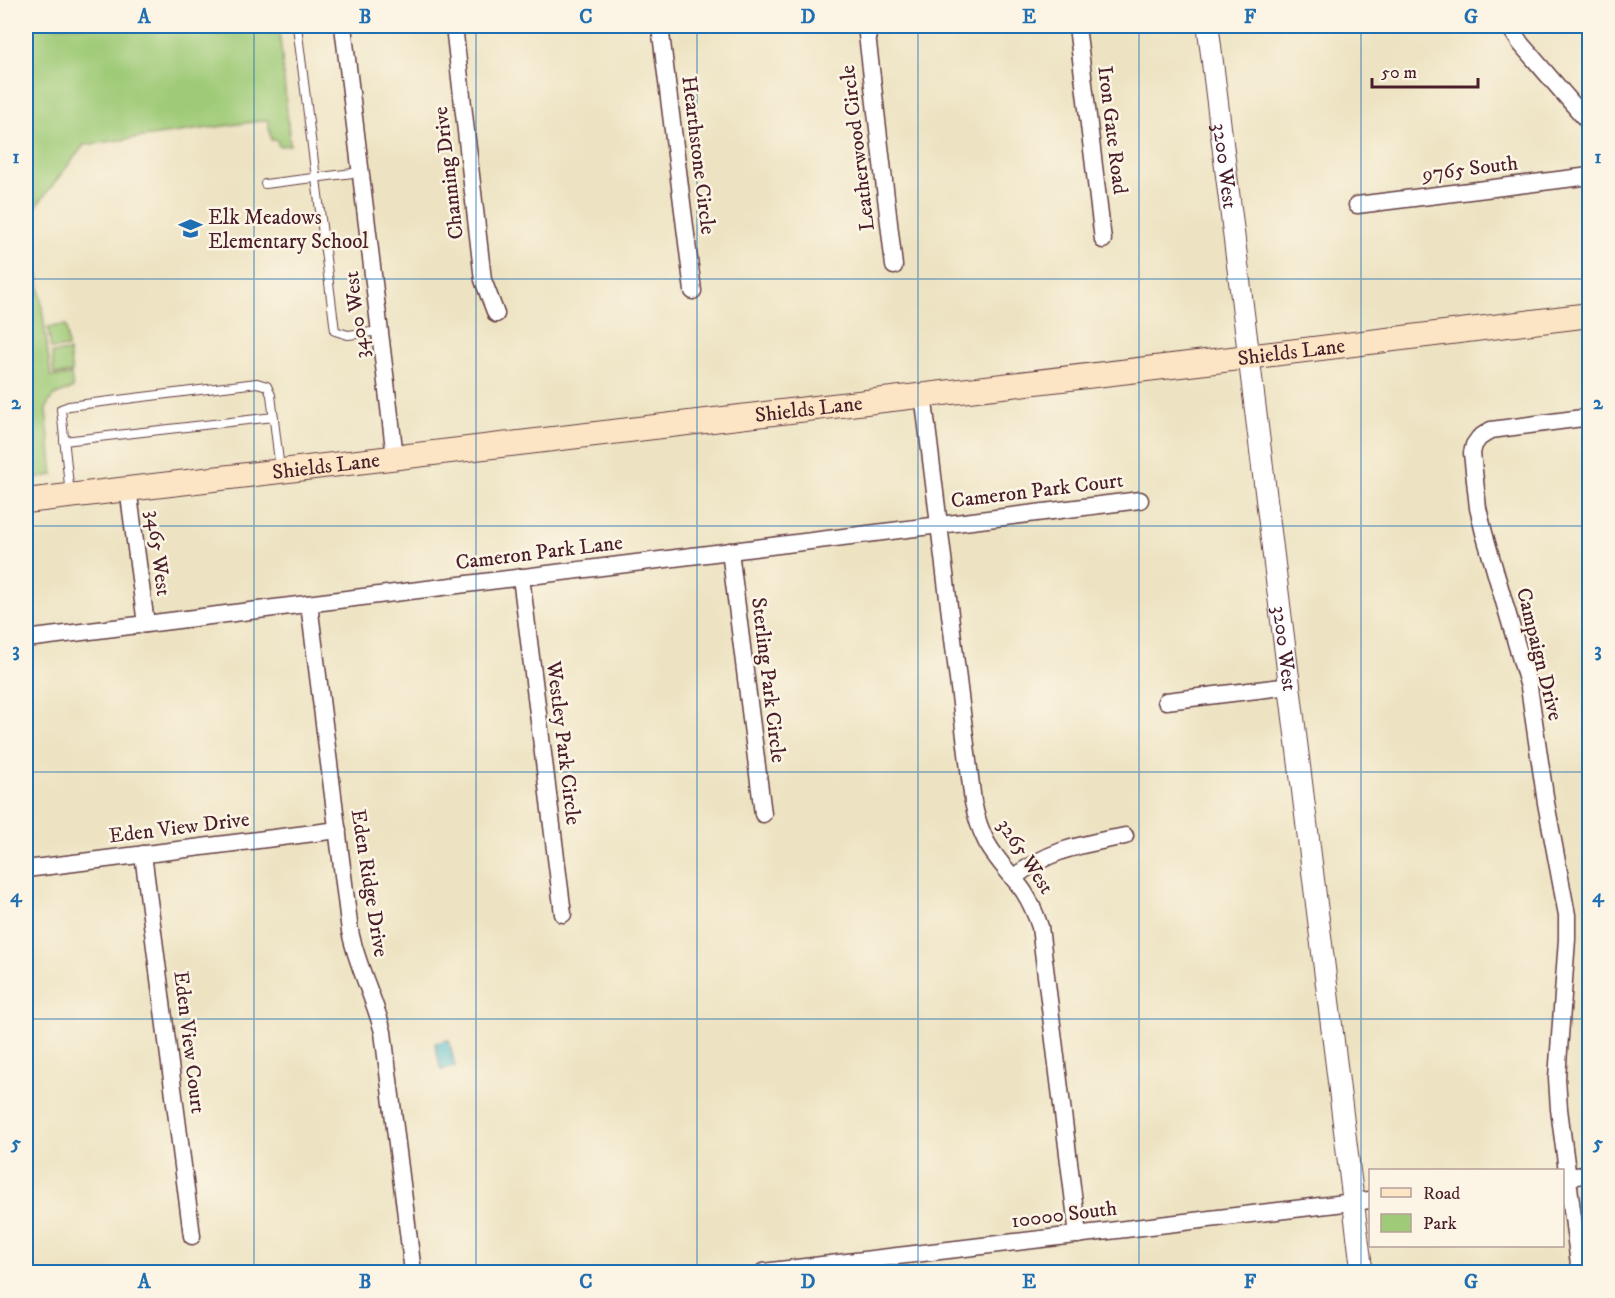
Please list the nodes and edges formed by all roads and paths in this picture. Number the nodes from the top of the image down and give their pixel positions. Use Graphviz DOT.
graph roads {
  1 [pos="297,26"];
  2 [pos="343,26"];
  3 [pos="454,26"];
  4 [pos="660,26"];
  5 [pos="866,26"];
  6 [pos="1077,26"];
  7 [pos="1208,26"];
  8 [pos="1509,26"];
  9 [pos="1590,124"];
  10 [pos="362,172"];
  11 [pos="1590,176"];
  12 [pos="316,177"];
  13 [pos="265,184"];
  14 [pos="1357,206"];
  15 [pos="1103,240"];
  16 [pos="894,266"];
  17 [pos="693,291"];
  18 [pos="496,314"];
  19 [pos="1590,315"];
  20 [pos="380,332"];
  21 [pos="1250,357"];
  22 [pos="924,394"];
  23 [pos="274,417"];
  24 [pos="1590,417"];
  25 [pos="64,441"];
  26 [pos="395,457"];
  27 [pos="280,471"];
  28 [pos="129,488"];
  29 [pos="70,496"];
  30 [pos="1140,500"];
  31 [pos="26,501"];
  32 [pos="939,525"];
  33 [pos="730,551"];
  34 [pos="521,577"];
  35 [pos="309,604"];
  36 [pos="146,624"];
  37 [pos="26,639"];
  38 [pos="1290,686"];
  39 [pos="1166,701"];
  40 [pos="763,814"];
  41 [pos="338,830"];
  42 [pos="1125,836"];
  43 [pos="143,854"];
  44 [pos="26,868"];
  45 [pos="1013,878"];
  46 [pos="562,914"];
  47 [pos="1590,1174"];
  48 [pos="1565,1177"];
  49 [pos="1362,1202"];
  50 [pos="1078,1235"];
  51 [pos="192,1236"];
  52 [pos="413,1272"];
  53 [pos="763,1272"];
  54 [pos="1362,1272"];
  55 [pos="1580,1272"];
  1 -- 12 [label="lane"];
  2 -- 10 [label="street, 3400 West"];
  3 -- 18 [label="street, Channing Drive"];
  4 -- 17 [label="street, Hearthstone Circle"];
  5 -- 16 [label="street, Leatherwood Circle"];
  6 -- 15 [label="street, Iron Gate Road"];
  7 -- 21 [label="street, 3200 West"];
  8 -- 9 [label="street"];
  10 -- 12 [label="lane"];
  10 -- 20 [label="street, 3400 West"];
  11 -- 14 [label="street, 9765 South"];
  12 -- 13 [label="lane"];
  12 -- 20 [label="lane"];
  19 -- 21 [label="main road, Shields Lane"];
  20 -- 26 [label="street, 3400 West"];
  21 -- 22 [label="main road, Shields Lane"];
  21 -- 38 [label="street, 3200 West"];
  22 -- 26 [label="main road, Shields Lane"];
  22 -- 32 [label="street, 3265 West"];
  23 -- 25 [label="lane"];
  23 -- 25 [label="lane"];
  23 -- 27 [label="lane"];
  24 -- 48 [label="street, Campaign Drive"];
  25 -- 29 [label="lane"];
  26 -- 27 [label="main road, Shields Lane"];
  27 -- 28 [label="main road, Shields Lane"];
  28 -- 29 [label="main road, Shields Lane"];
  28 -- 36 [label="street, 3465 West"];
  29 -- 31 [label="main road, Shields Lane"];
  30 -- 32 [label="street, Cameron Park Court"];
  32 -- 33 [label="street, Cameron Park Lane"];
  32 -- 45 [label="street, 3265 West"];
  33 -- 34 [label="street, Cameron Park Lane"];
  33 -- 40 [label="street, Sterling Park Circle"];
  34 -- 35 [label="street, Cameron Park Lane"];
  34 -- 46 [label="street, Westley Park Circle"];
  35 -- 36 [label="street, Cameron Park Lane"];
  35 -- 41 [label="street, Eden Ridge Drive"];
  36 -- 37 [label="street, Cameron Park Lane"];
  38 -- 39 [label="street"];
  38 -- 49 [label="street, 3200 West"];
  41 -- 43 [label="street, Eden View Drive"];
  41 -- 52 [label="street, Eden Ridge Drive"];
  42 -- 45 [label="street"];
  43 -- 44 [label="street, Eden View Drive"];
  43 -- 51 [label="street, Eden View Court"];
  45 -- 50 [label="street, 3265 West"];
  47 -- 48 [label="street"];
  48 -- 55 [label="street, Campaign Drive"];
  49 -- 50 [label="street, 10000 South"];
  49 -- 54 [label="street, 3200 West"];
  50 -- 53 [label="street, 10000 South"];
}
